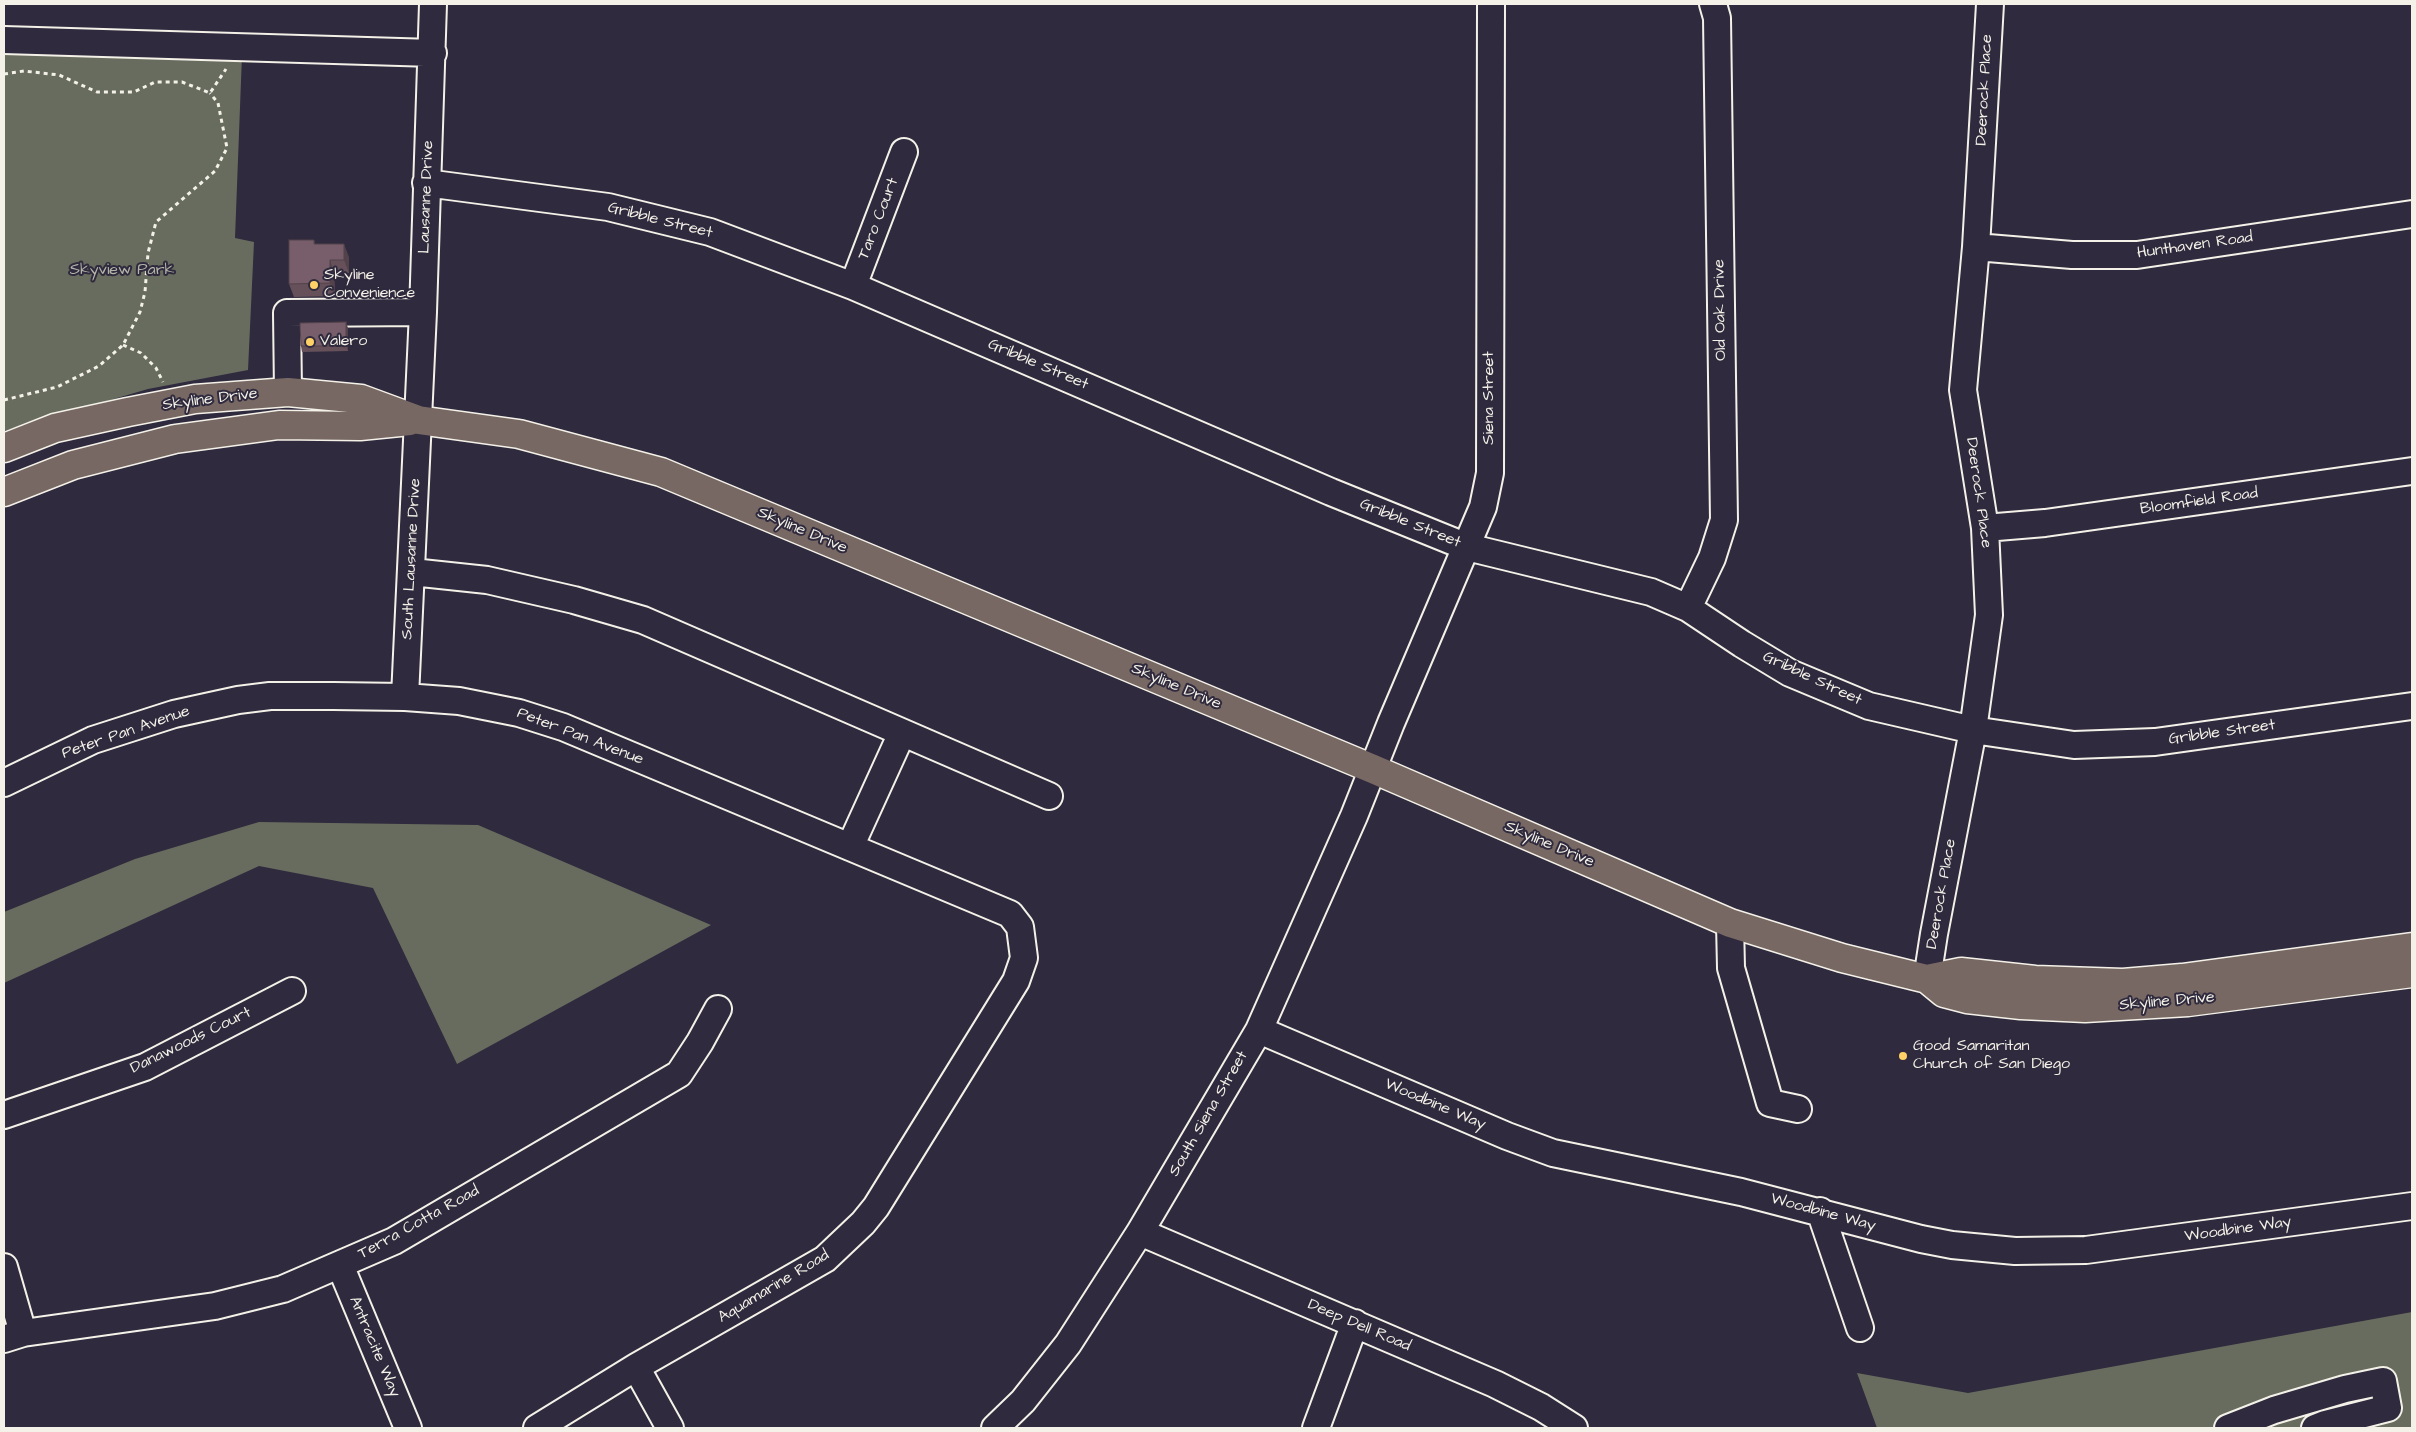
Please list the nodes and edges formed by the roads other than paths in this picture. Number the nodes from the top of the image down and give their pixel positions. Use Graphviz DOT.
graph roads {
  1 [pos="433,4"];
  2 [pos="1491,4"];
  3 [pos="1713,4"];
  4 [pos="1990,4"];
  5 [pos="4,40"];
  6 [pos="433,53"];
  7 [pos="904,152"];
  8 [pos="426,183"];
  9 [pos="2412,214"];
  10 [pos="1976,248"];
  11 [pos="854,286"];
  12 [pos="423,312"];
  13 [pos="288,392"];
  14 [pos="418,420"];
  15 [pos="4,448"];
  16 [pos="2412,471"];
  17 [pos="4,492"];
  18 [pos="1985,528"];
  19 [pos="1467,546"];
  20 [pos="412,572"];
  21 [pos="1688,608"];
  22 [pos="405,697"];
  23 [pos="2412,706"];
  24 [pos="1972,730"];
  25 [pos="902,733"];
  26 [pos="1374,770"];
  27 [pos="4,783"];
  28 [pos="1049,796"];
  29 [pos="850,847"];
  30 [pos="1730,923"];
  31 [pos="2412,947"];
  32 [pos="2412,972"];
  33 [pos="1927,979"];
  34 [pos="1016,981"];
  35 [pos="292,991"];
  36 [pos="718,1009"];
  37 [pos="1259,1030"];
  38 [pos="1798,1109"];
  39 [pos="4,1115"];
  40 [pos="2412,1206"];
  41 [pos="1820,1212"];
  42 [pos="1140,1232"];
  43 [pos="340,1265"];
  44 [pos="4,1267"];
  45 [pos="1355,1323"];
  46 [pos="1860,1328"];
  47 [pos="13,1336"];
  48 [pos="636,1367"];
  49 [pos="408,1428"];
  50 [pos="536,1428"];
  51 [pos="670,1428"];
  52 [pos="995,1428"];
  53 [pos="1316,1428"];
  54 [pos="1574,1428"];
  55 [pos="2228,1428"];
  56 [pos="2315,1428"];
  1 -- 6 [label="street, Lausanne Drive"];
  2 -- 19 [label="street, Siena Street"];
  3 -- 21 [label="street, Old Oak Drive"];
  4 -- 10 [label="street, Deerock Place"];
  5 -- 6 [label="street"];
  6 -- 8 [label="street, Lausanne Drive"];
  7 -- 11 [label="street, Taro Court"];
  8 -- 11 [label="street, Gribble Street"];
  8 -- 12 [label="street, Lausanne Drive"];
  9 -- 10 [label="street, Hunthaven Road"];
  10 -- 18 [label="street, Deerock Place"];
  11 -- 19 [label="street, Gribble Street"];
  12 -- 13 [label="street"];
  12 -- 14 [label="street, Lausanne Drive"];
  13 -- 14 [label="main road, Skyline Drive"];
  13 -- 15 [label="main road, Skyline Drive"];
  14 -- 17 [label="main road, Skyline Drive"];
  14 -- 20 [label="street, South Lausanne Drive"];
  14 -- 26 [label="main road, Skyline Drive"];
  16 -- 18 [label="street, Bloomfield Road"];
  18 -- 24 [label="street, Deerock Place"];
  19 -- 21 [label="street, Gribble Street"];
  19 -- 26 [label="street, Siena Street"];
  20 -- 22 [label="street, South Lausanne Drive"];
  20 -- 25 [label="street"];
  21 -- 24 [label="street, Gribble Street"];
  22 -- 27 [label="street, Peter Pan Avenue"];
  22 -- 29 [label="street, Peter Pan Avenue"];
  23 -- 24 [label="street, Gribble Street"];
  24 -- 33 [label="street, Deerock Place"];
  25 -- 28 [label="street"];
  25 -- 29 [label="street"];
  26 -- 30 [label="main road, Skyline Drive"];
  26 -- 37 [label="street, South Siena Street"];
  29 -- 34 [label="street, Peter Pan Avenue"];
  30 -- 33 [label="main road, Skyline Drive"];
  30 -- 38 [label="street"];
  31 -- 33 [label="main road, Skyline Drive"];
  32 -- 33 [label="main road, Skyline Drive"];
  34 -- 48 [label="street, Aquamarine Road"];
  35 -- 39 [label="street, Danawoods Court"];
  36 -- 43 [label="street, Terra Cotta Road"];
  37 -- 41 [label="street, Woodbine Way"];
  37 -- 42 [label="street, South Siena Street"];
  40 -- 41 [label="street, Woodbine Way"];
  41 -- 46 [label="street"];
  42 -- 45 [label="street, Deep Dell Road"];
  42 -- 52 [label="street, South Siena Street"];
  43 -- 47 [label="street, Terra Cotta Road"];
  43 -- 49 [label="street, Antracite Way"];
  44 -- 47 [label="street"];
  45 -- 53 [label="street"];
  45 -- 54 [label="street, Deep Dell Road"];
  48 -- 50 [label="street, Aquamarine Road"];
  48 -- 51 [label="street"];
  55 -- 56 [label="street"];
}
